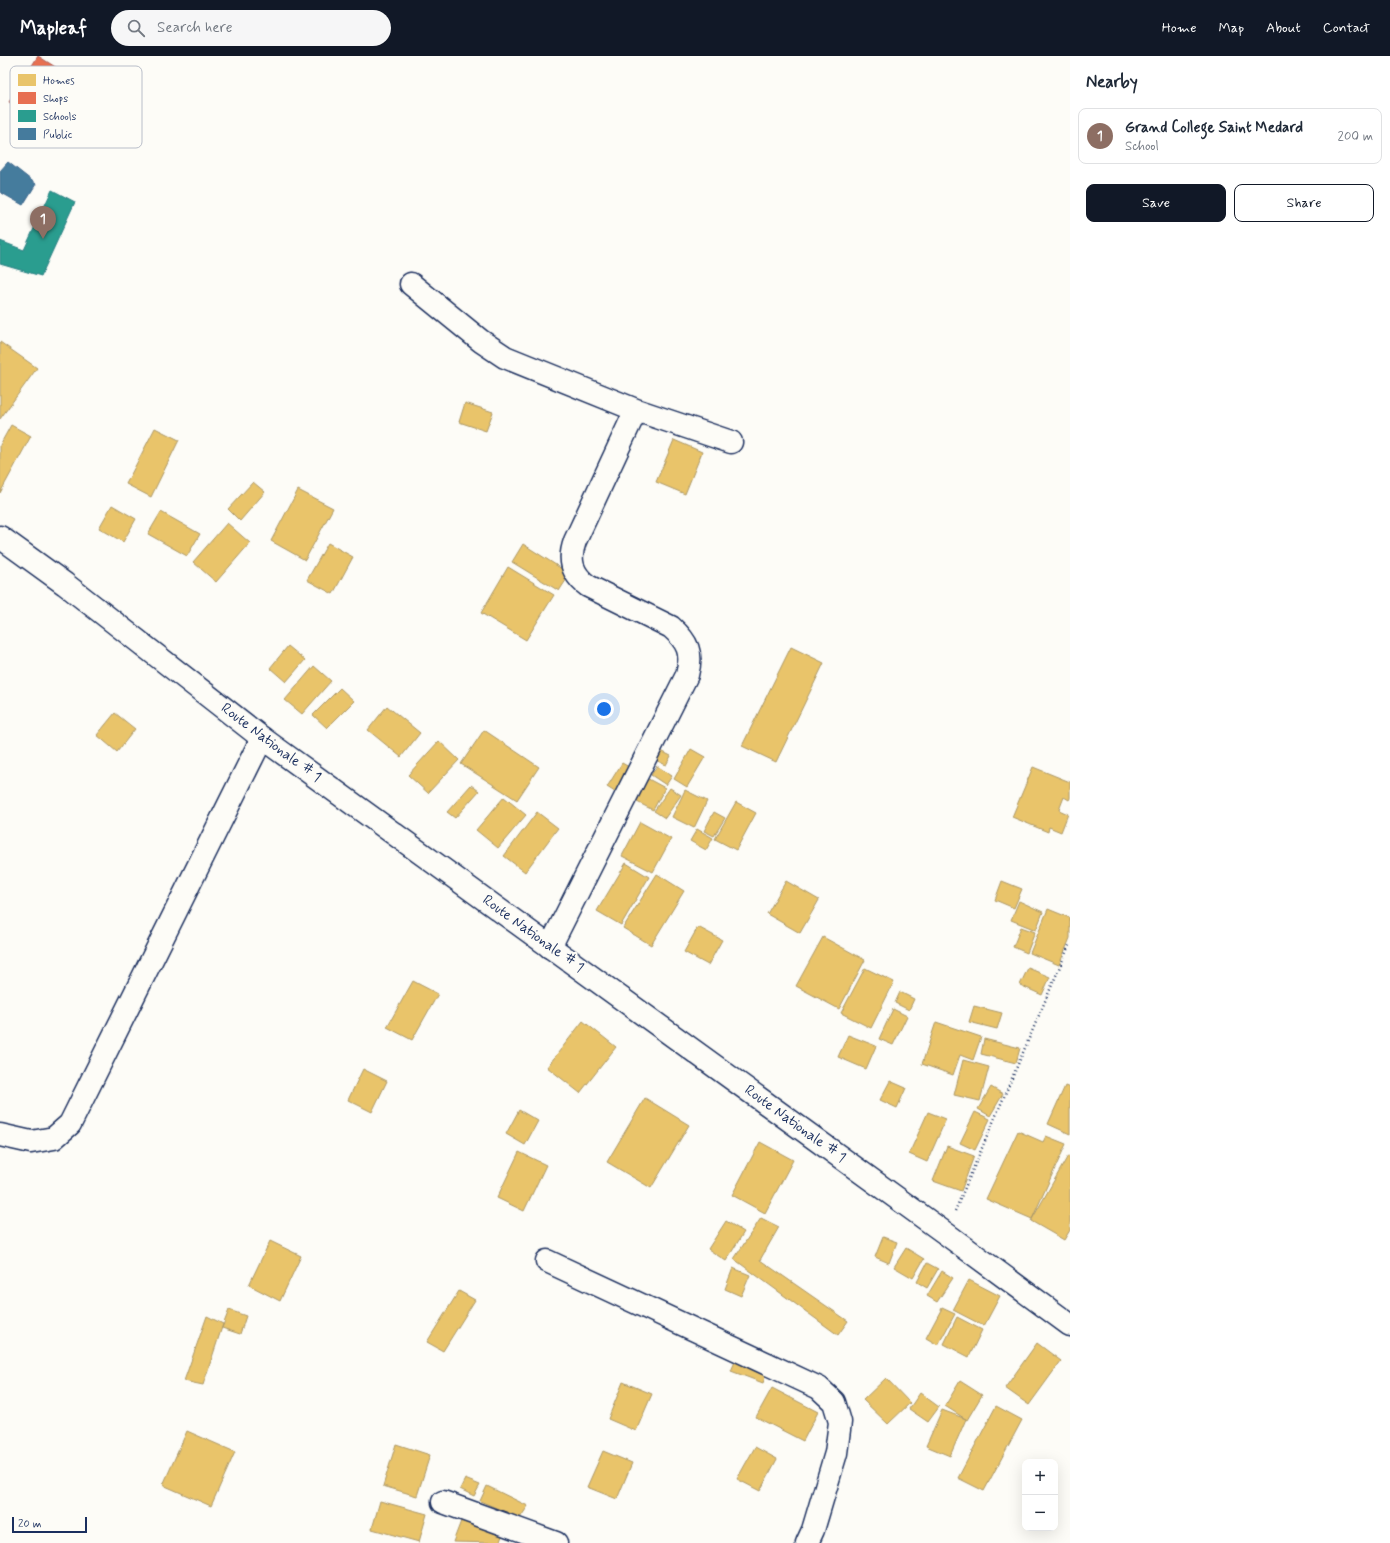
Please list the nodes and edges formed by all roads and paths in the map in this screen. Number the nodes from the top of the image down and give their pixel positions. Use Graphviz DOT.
graph roads {
  1 [pos="411,284"];
  2 [pos="636,410"];
  3 [pos="731,442"];
  4 [pos="0,537"];
  5 [pos="262,738"];
  6 [pos="1070,943"];
  7 [pos="550,947"];
  8 [pos="0,1135"];
  9 [pos="945,1233"];
  10 [pos="547,1261"];
  11 [pos="1070,1325"];
  12 [pos="443,1502"];
  13 [pos="556,1543"];
  14 [pos="807,1543"];
  1 -- 2 [label="street"];
  2 -- 3 [label="street"];
  2 -- 7 [label="street"];
  4 -- 5 [label="street, Route Nationale # 1"];
  5 -- 7 [label="street, Route Nationale # 1"];
  5 -- 8 [label="street"];
  6 -- 9 [label="path"];
  7 -- 9 [label="street, Route Nationale # 1"];
  9 -- 11 [label="street, Route Nationale # 1"];
  10 -- 14 [label="street"];
  12 -- 13 [label="street"];
}
